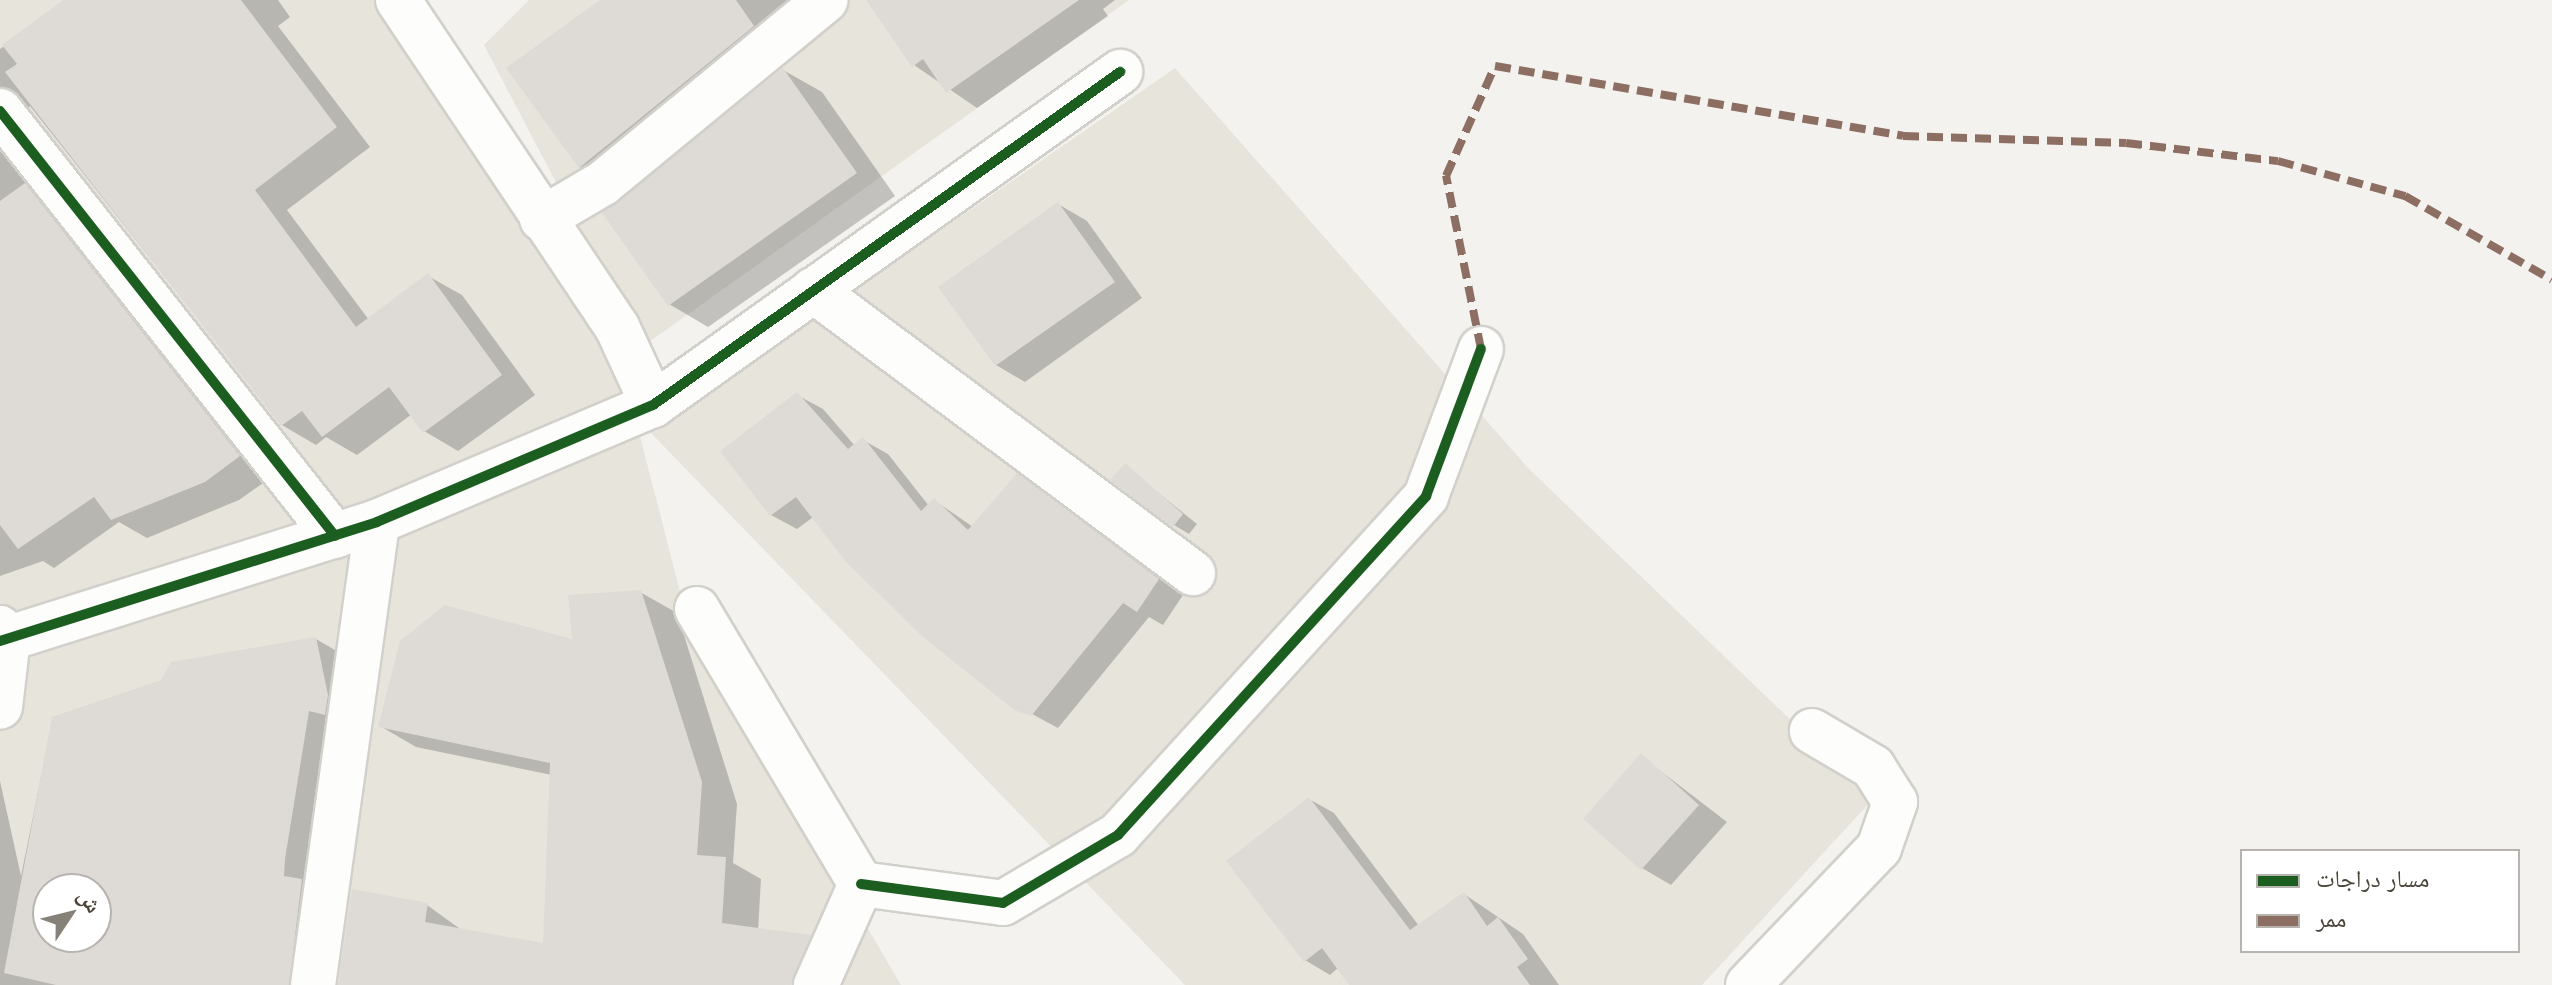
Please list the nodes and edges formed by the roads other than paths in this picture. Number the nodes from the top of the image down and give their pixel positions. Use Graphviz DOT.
graph roads {
  1 [pos="398,0"];
  2 [pos="826,0"];
  3 [pos="1120,72"];
  4 [pos="0,111"];
  5 [pos="542,219"];
  6 [pos="813,290"];
  7 [pos="1481,349"];
  8 [pos="653,405"];
  9 [pos="377,522"];
  10 [pos="335,536"];
  11 [pos="1193,573"];
  12 [pos="697,609"];
  13 [pos="3,636"];
  14 [pos="0,707"];
  15 [pos="1812,731"];
  16 [pos="861,884"];
  17 [pos="313,985"];
  18 [pos="816,985"];
  19 [pos="1748,985"];
  1 -- 5 [label="street"];
  2 -- 5 [label="street"];
  3 -- 6 [label="street"];
  4 -- 10 [label="street"];
  5 -- 8 [label="street"];
  6 -- 8 [label="street"];
  6 -- 11 [label="street"];
  7 -- 16 [label="street"];
  8 -- 9 [label="street"];
  9 -- 10 [label="street"];
  9 -- 17 [label="street"];
  10 -- 13 [label="street"];
  12 -- 16 [label="street"];
  13 -- 14 [label="street"];
  15 -- 19 [label="street"];
  16 -- 18 [label="street"];
}
